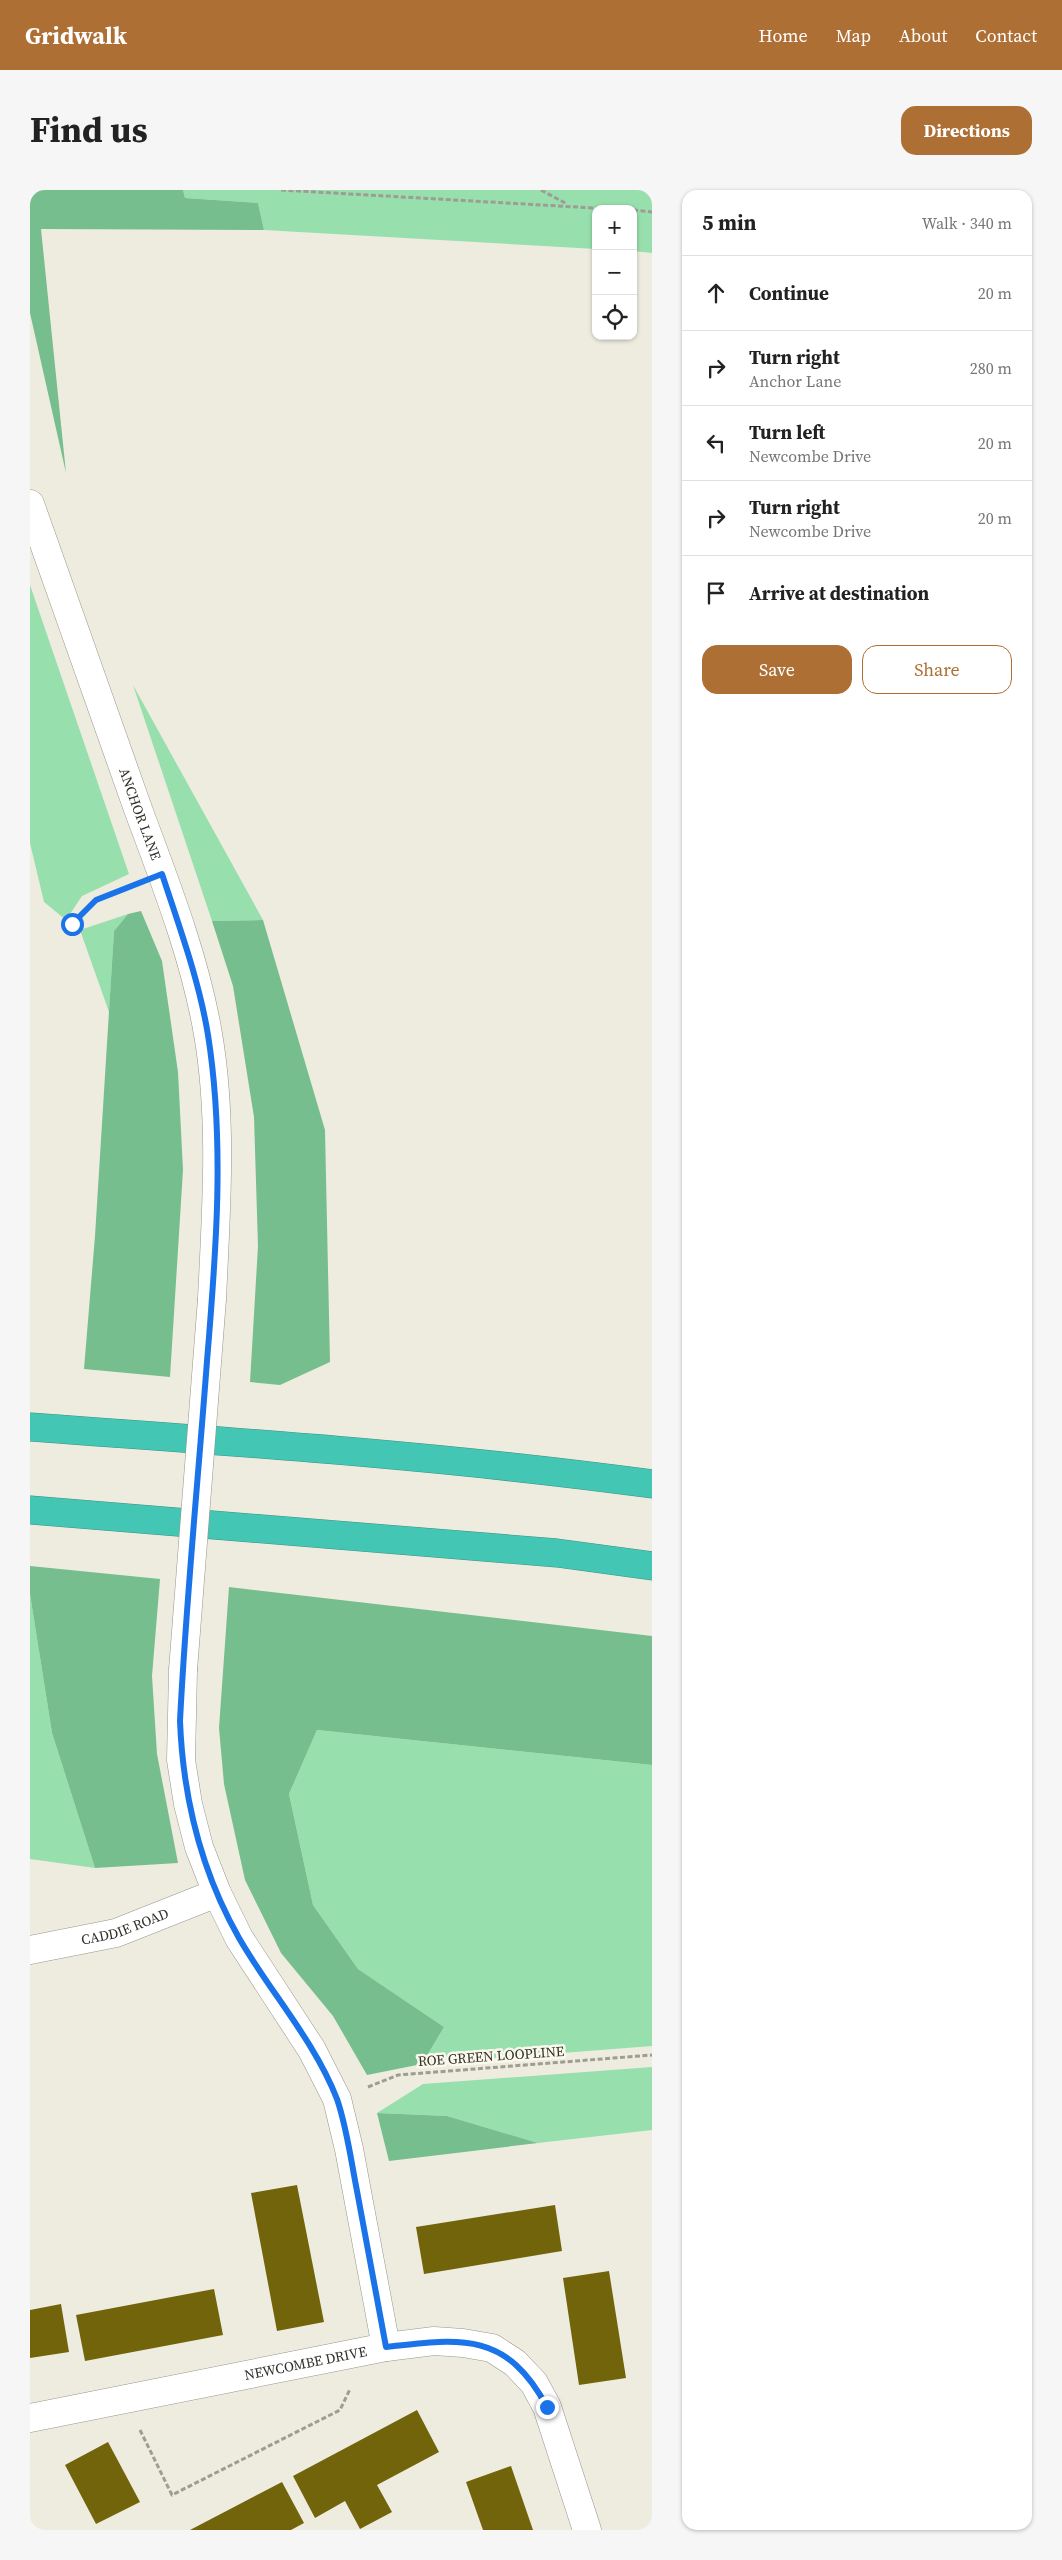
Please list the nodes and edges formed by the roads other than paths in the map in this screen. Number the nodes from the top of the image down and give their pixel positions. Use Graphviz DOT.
graph roads {
  1 [pos="30,504"];
  2 [pos="30,1427"];
  3 [pos="652,1484"];
  4 [pos="30,1510"];
  5 [pos="652,1566"];
  6 [pos="217,1893"];
  7 [pos="30,1950"];
  8 [pos="377,2349"];
  9 [pos="30,2418"];
  10 [pos="587,2530"];
  1 -- 6 [label="street, ANCHOR LANE, bridge"];
  2 -- 3 [label="highway"];
  4 -- 5 [label="highway"];
  6 -- 7 [label="street, CADDIE ROAD"];
  6 -- 8 [label="street, ANCHOR LANE"];
  8 -- 9 [label="street, NEWCOMBE DRIVE"];
  8 -- 10 [label="street, NEWCOMBE DRIVE"];
}
